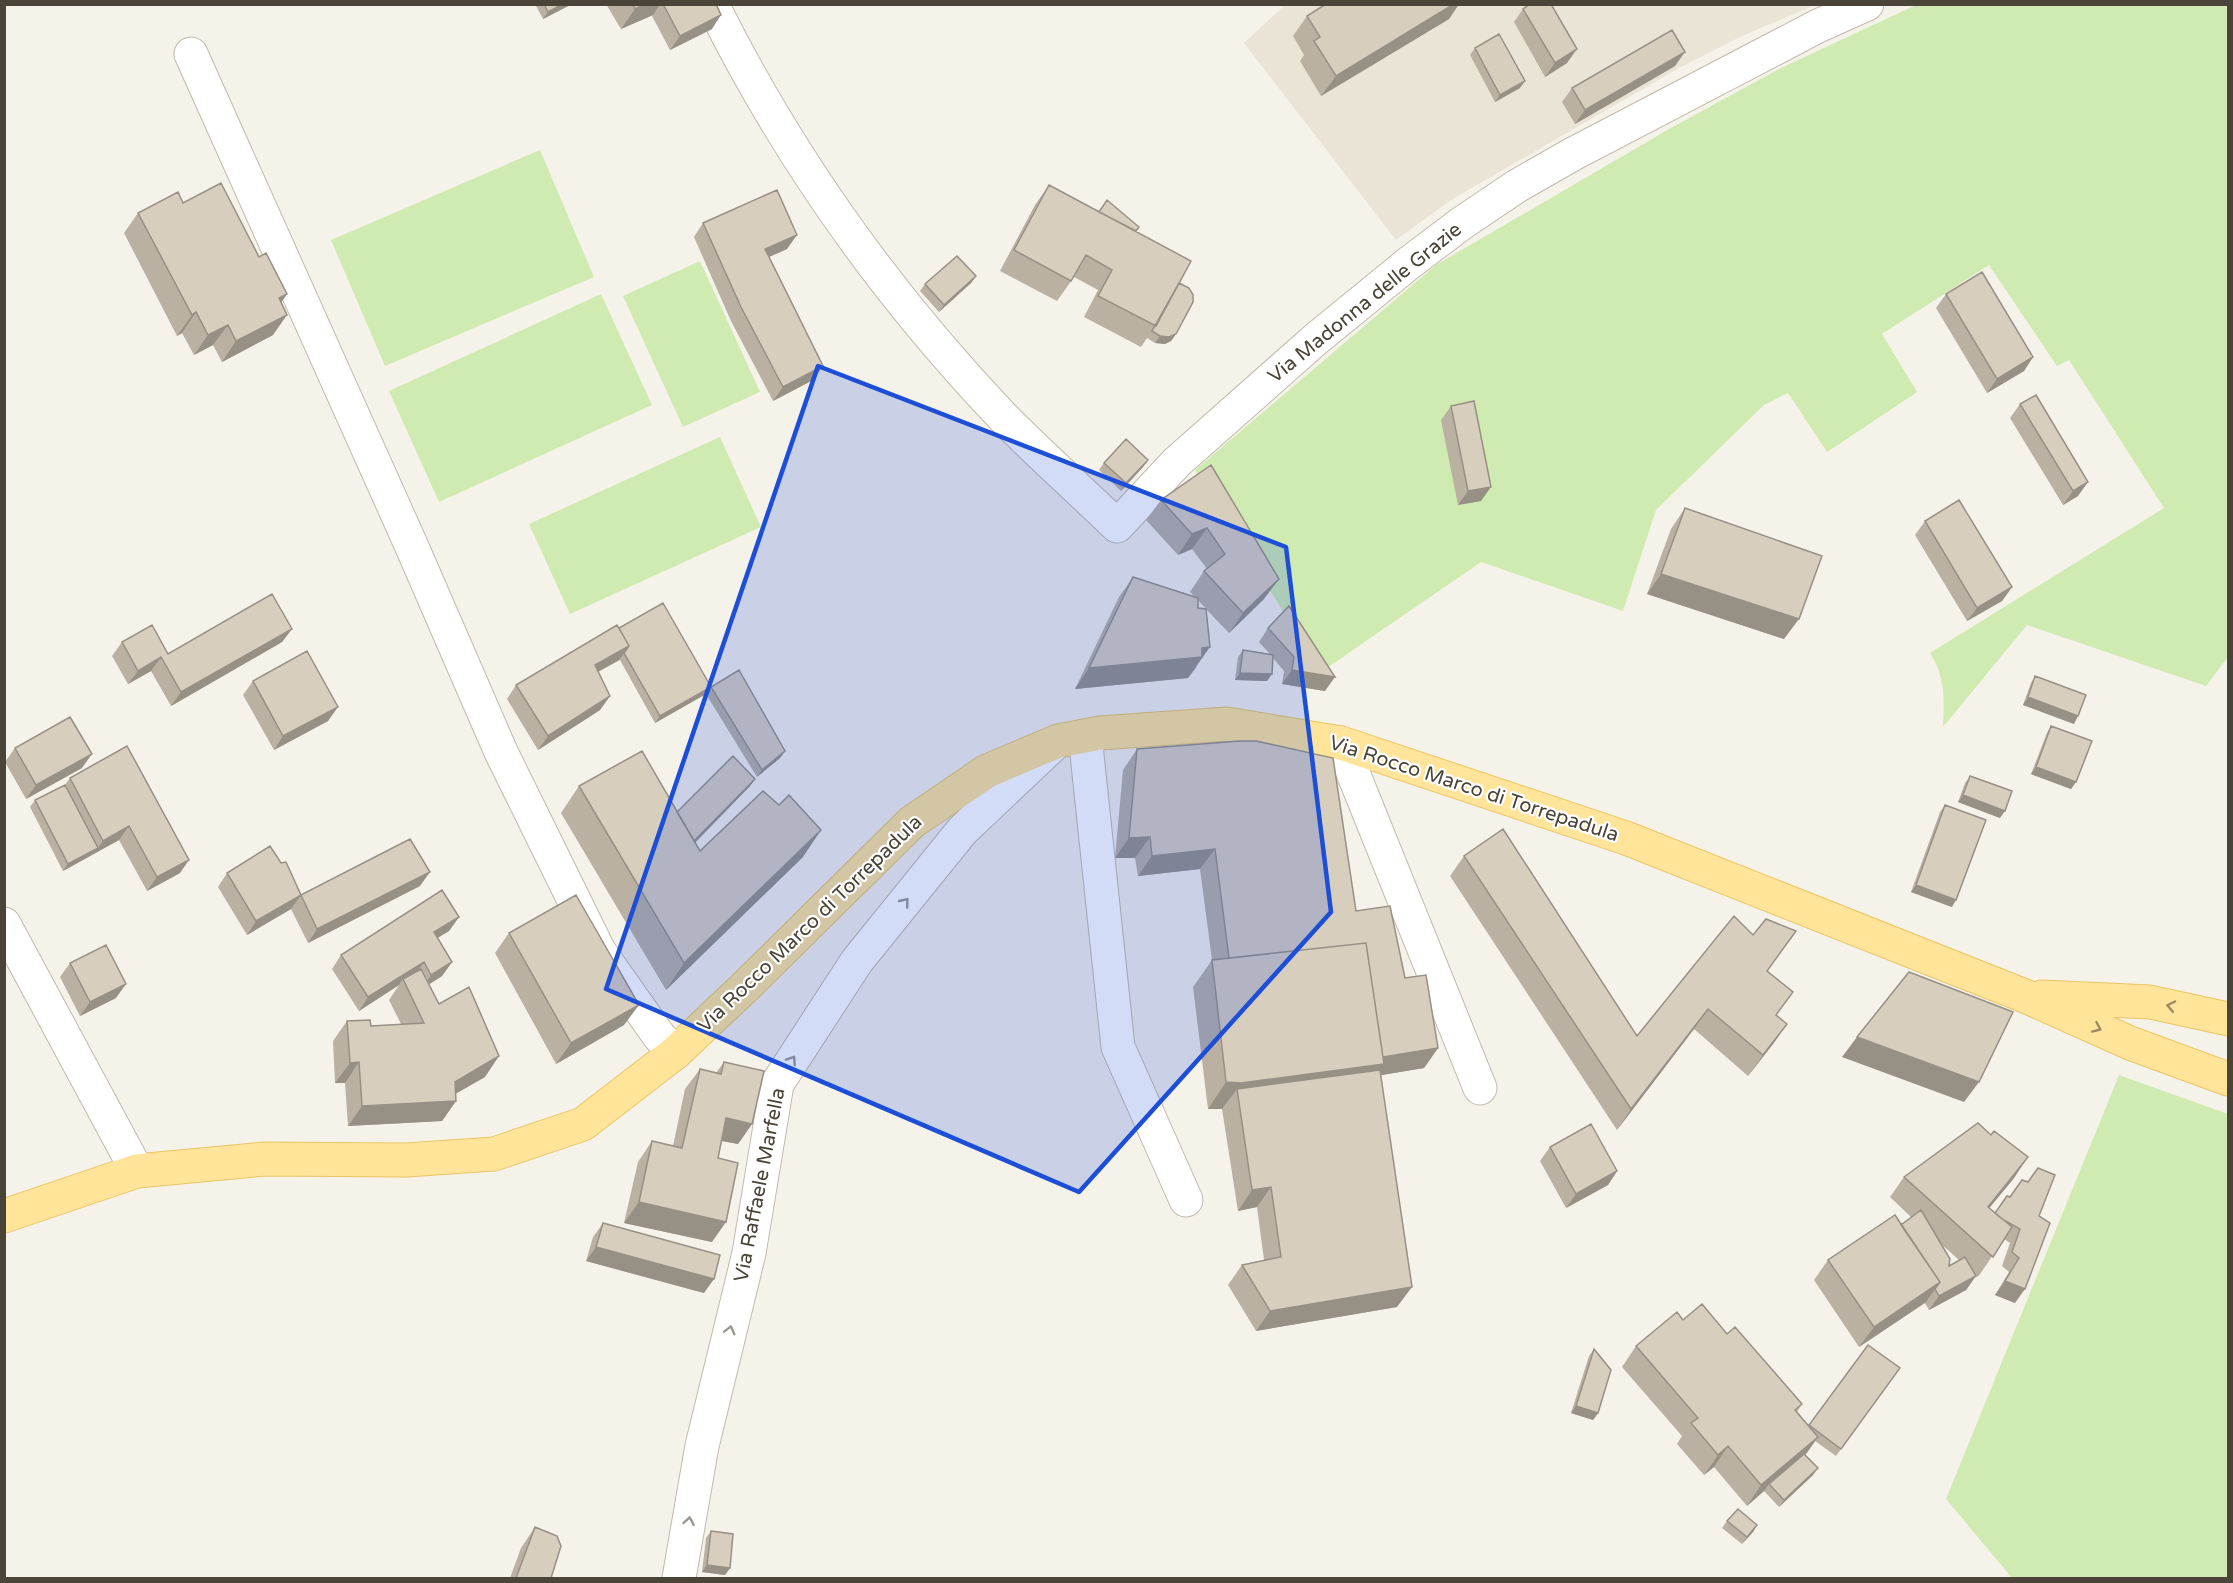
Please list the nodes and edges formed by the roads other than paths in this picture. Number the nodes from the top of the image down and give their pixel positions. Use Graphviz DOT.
graph roads {
  1 [pos="712,4"];
  2 [pos="1867,4"];
  3 [pos="191,54"];
  4 [pos="1071,739"];
  5 [pos="1341,743"];
  6 [pos="4,924"];
  7 [pos="2025,996"];
  8 [pos="2229,1019"];
  9 [pos="675,1053"];
  10 [pos="2229,1079"];
  11 [pos="1480,1088"];
  12 [pos="137,1171"];
  13 [pos="1186,1200"];
  14 [pos="4,1216"];
  15 [pos="679,1578"];
  1 -- 2 [label="street, Via Madonna delle Grazie"];
  3 -- 9 [label="street"];
  4 -- 5 [label="main road, Via Rocco Marco di Torrepadula"];
  4 -- 9 [label="main road, Via Rocco Marco di Torrepadula"];
  4 -- 13 [label="street"];
  15 -- 4 [label="street, Via Raffaele Marfella, one-way"];
  5 -- 7 [label="main road, Via Rocco Marco di Torrepadula"];
  5 -- 11 [label="street"];
  6 -- 12 [label="street"];
  8 -- 7 [label="main road, one-way"];
  7 -- 10 [label="main road, Via Rocco Marco di Torrepadula, one-way"];
  9 -- 12 [label="main road, Via Rocco Marco di Torrepadula"];
  12 -- 14 [label="main road, Via Rocco Marco di Torrepadula"];
}
